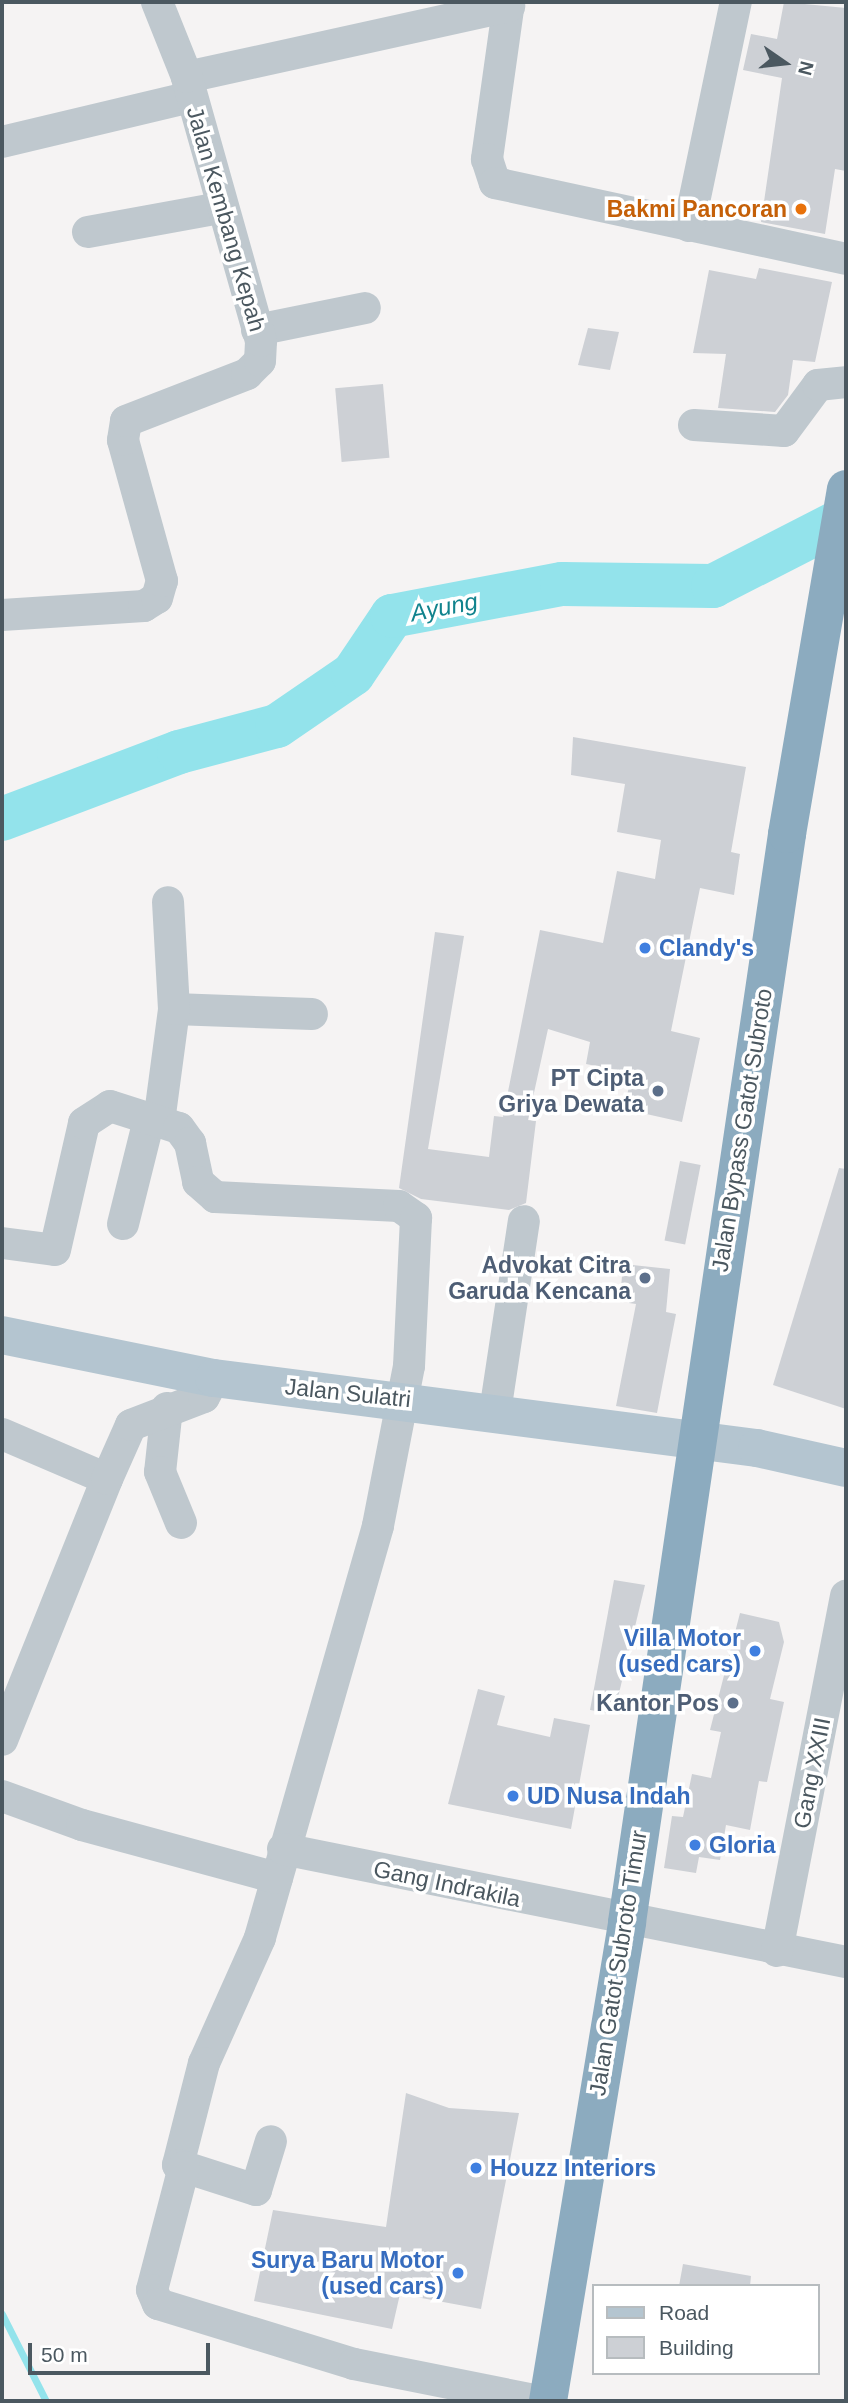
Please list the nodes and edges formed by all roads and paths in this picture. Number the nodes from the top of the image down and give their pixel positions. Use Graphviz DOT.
graph roads {
  1 [pos="157,2"];
  2 [pos="736,2"];
  3 [pos="509,4"];
  4 [pos="189,87"];
  5 [pos="2,142"];
  6 [pos="220,208"];
  7 [pos="690,226"];
  8 [pos="89,232"];
  9 [pos="846,259"];
  10 [pos="365,308"];
  11 [pos="257,330"];
  12 [pos="846,382"];
  13 [pos="694,425"];
  14 [pos="846,489"];
  15 [pos="2,615"];
  16 [pos="167,902"];
  17 [pos="174,1009"];
  18 [pos="312,1014"];
  19 [pos="154,1121"];
  20 [pos="524,1221"];
  21 [pos="123,1224"];
  22 [pos="2,1243"];
  23 [pos="2,1335"];
  24 [pos="214,1378"];
  25 [pos="404,1399"];
  26 [pos="167,1408"];
  27 [pos="495,1412"];
  28 [pos="2,1434"];
  29 [pos="695,1441"];
  30 [pos="846,1468"];
  31 [pos="107,1479"];
  32 [pos="181,1523"];
  33 [pos="846,1596"];
  34 [pos="2,1740"];
  35 [pos="2,1796"];
  36 [pos="280,1863"];
  37 [pos="619,1920"];
  38 [pos="777,1951"];
  39 [pos="846,1962"];
  40 [pos="271,2141"];
  41 [pos="184,2168"];
  42 [pos="540,2401"];
  43 [pos="548,2401"];
  1 -- 4 [label="street, Jalan Kembang Kepah"];
  2 -- 7 [label="street"];
  3 -- 4 [label="street, Jalan Kembang Kepah"];
  3 -- 7 [label="street"];
  4 -- 5 [label="street"];
  4 -- 6 [label="street, Jalan Kembang Kepah"];
  6 -- 8 [label="street"];
  6 -- 11 [label="street, Jalan Kembang Kepah"];
  7 -- 9 [label="street"];
  10 -- 11 [label="street"];
  11 -- 15 [label="street, Jalan Kembang Kepah"];
  12 -- 13 [label="street"];
  14 -- 29 [label="highway, Jalan Bypass Gatot Subroto"];
  16 -- 17 [label="street"];
  17 -- 18 [label="street"];
  17 -- 19 [label="street"];
  19 -- 21 [label="street"];
  19 -- 22 [label="street"];
  19 -- 25 [label="street"];
  20 -- 27 [label="street"];
  23 -- 24 [label="main road, Jalan Sulatri"];
  24 -- 25 [label="main road, Jalan Sulatri"];
  24 -- 26 [label="street"];
  25 -- 27 [label="main road, Jalan Sulatri"];
  25 -- 36 [label="street"];
  26 -- 31 [label="street"];
  26 -- 32 [label="street"];
  27 -- 29 [label="main road, Jalan Sulatri"];
  28 -- 31 [label="street"];
  29 -- 30 [label="main road, Jalan Sulatri"];
  29 -- 37 [label="highway, Jalan Gatot Subroto Timur"];
  31 -- 34 [label="street"];
  33 -- 38 [label="street, Gang XXIII"];
  35 -- 36 [label="street, Gang Indrakila"];
  36 -- 37 [label="street, Gang Indrakila"];
  36 -- 41 [label="street"];
  37 -- 38 [label="street, Gang Indrakila"];
  37 -- 43 [label="highway, Jalan Gatot Subroto Timur"];
  38 -- 39 [label="street, Gang Indrakila"];
  40 -- 41 [label="street"];
  41 -- 42 [label="street"];
}
